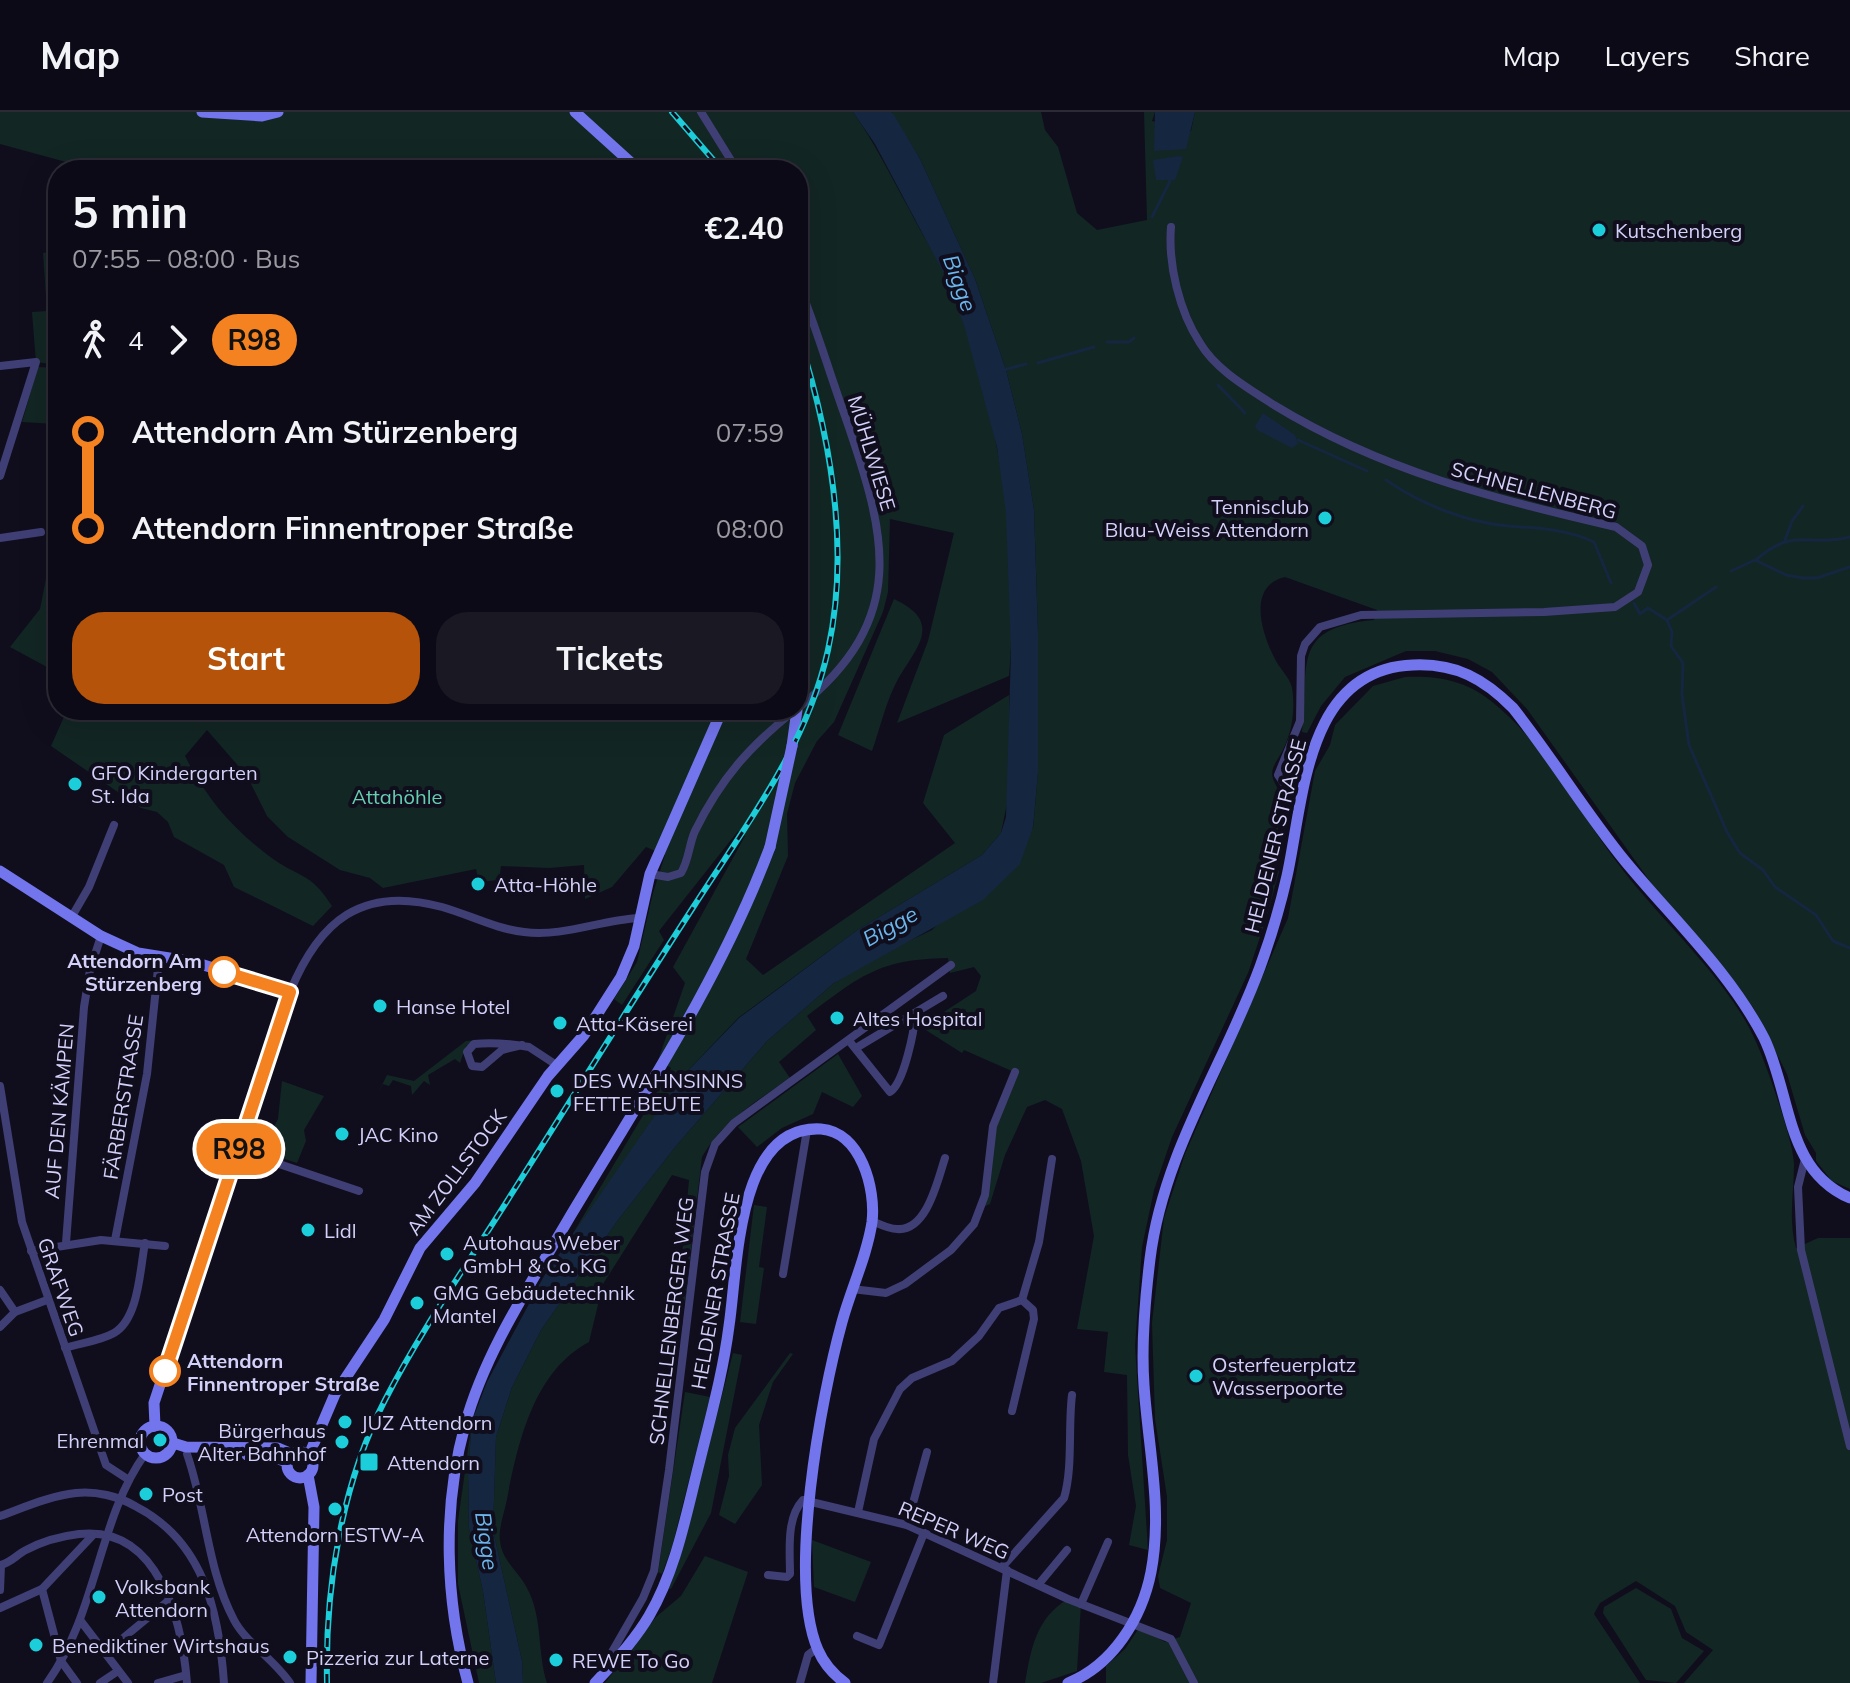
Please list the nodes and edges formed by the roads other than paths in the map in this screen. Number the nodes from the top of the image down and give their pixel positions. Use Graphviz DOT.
graph roads {
  1 [pos="202,112"];
  2 [pos="278,112"];
  3 [pos="575,112"];
  4 [pos="701,112"];
  5 [pos="249,114"];
  6 [pos="628,160"];
  7 [pos="731,160"];
  8 [pos="1171,227"];
  9 [pos="808,312"];
  10 [pos="0,366"];
  11 [pos="0,476"];
  12 [pos="41,532"];
  13 [pos="0,538"];
  14 [pos="808,700"];
  15 [pos="718,720"];
  16 [pos="783,720"];
  17 [pos="795,720"];
  18 [pos="1301,792"];
  19 [pos="114,825"];
  20 [pos="0,871"];
  21 [pos="650,874"];
  22 [pos="71,918"];
  23 [pos="639,918"];
  24 [pos="101,936"];
  25 [pos="159,959"];
  26 [pos="951,965"];
  27 [pos="290,992"];
  28 [pos="943,996"];
  29 [pos="915,1013"];
  30 [pos="486,1043"];
  31 [pos="522,1045"];
  32 [pos="853,1045"];
  33 [pos="489,1063"];
  34 [pos="558,1066"];
  35 [pos="1015,1072"];
  36 [pos="0,1086"];
  37 [pos="807,1130"];
  38 [pos="238,1150"];
  39 [pos="945,1158"];
  40 [pos="1052,1159"];
  41 [pos="1805,1159"];
  42 [pos="359,1191"];
  43 [pos="1850,1198"];
  44 [pos="872,1221"];
  45 [pos="115,1240"];
  46 [pos="66,1243"];
  47 [pos="145,1243"];
  48 [pos="165,1246"];
  49 [pos="31,1251"];
  50 [pos="783,1274"];
  51 [pos="852,1289"];
  52 [pos="0,1290"];
  53 [pos="47,1300"];
  54 [pos="1022,1300"];
  55 [pos="15,1312"];
  56 [pos="0,1327"];
  57 [pos="65,1348"];
  58 [pos="1072,1395"];
  59 [pos="1012,1411"];
  60 [pos="155,1426"];
  61 [pos="172,1446"];
  62 [pos="1850,1446"];
  63 [pos="927,1452"];
  64 [pos="145,1454"];
  65 [pos="187,1454"];
  66 [pos="309,1455"];
  67 [pos="289,1458"];
  68 [pos="308,1475"];
  69 [pos="129,1480"];
  70 [pos="121,1499"];
  71 [pos="810,1501"];
  72 [pos="858,1512"];
  73 [pos="0,1516"];
  74 [pos="907,1525"];
  75 [pos="924,1533"];
  76 [pos="93,1535"];
  77 [pos="110,1535"];
  78 [pos="1108,1542"];
  79 [pos="1067,1550"];
  80 [pos="1,1565"];
  81 [pos="1004,1568"];
  82 [pos="768,1575"];
  83 [pos="1038,1585"];
  84 [pos="42,1589"];
  85 [pos="0,1590"];
  86 [pos="168,1601"];
  87 [pos="1081,1604"];
  88 [pos="0,1607"];
  89 [pos="80,1620"];
  90 [pos="1134,1623"];
  91 [pos="857,1636"];
  92 [pos="817,1648"];
  93 [pos="105,1653"];
  94 [pos="616,1659"];
  95 [pos="61,1661"];
  96 [pos="118,1671"];
  97 [pos="186,1679"];
  98 [pos="800,1681"];
  99 [pos="47,1683"];
  100 [pos="77,1683"];
  101 [pos="100,1683"];
  102 [pos="128,1683"];
  103 [pos="158,1683"];
  104 [pos="224,1683"];
  105 [pos="290,1683"];
  106 [pos="311,1683"];
  107 [pos="468,1683"];
  108 [pos="595,1683"];
  109 [pos="812,1683"];
  110 [pos="845,1683"];
  111 [pos="993,1683"];
  112 [pos="1068,1683"];
  113 [pos="1194,1683"];
  1 -- 5 [label="main road"];
  2 -- 5 [label="main road"];
  3 -- 6 [label="main road"];
  4 -- 7 [label="street"];
  8 -- 18 [label="street, SCHNELLENBERG"];
  9 -- 14 [label="street, MÜHLWIESE"];
  10 -- 11 [label="street"];
  12 -- 13 [label="street"];
  15 -- 21 [label="main road, AM ZOLLSTOCK"];
  16 -- 21 [label="street, MÜHLWIESE"];
  17 -- 107 [label="main road, bridge"];
  18 -- 41 [label="main road, HELDENER STRASSE"];
  18 -- 90 [label="main road, HELDENER STRASSE"];
  19 -- 22 [label="street"];
  20 -- 22 [label="main road"];
  21 -- 23 [label="main road, AM ZOLLSTOCK"];
  22 -- 24 [label="main road"];
  23 -- 27 [label="street"];
  23 -- 34 [label="main road, AM ZOLLSTOCK"];
  24 -- 25 [label="main road"];
  24 -- 46 [label="street, AUF DEN KÄMPEN"];
  25 -- 27 [label="main road"];
  25 -- 45 [label="street, FÄRBERSTRASSE"];
  26 -- 32 [label="street, SCHNELLENBERGER WEG"];
  27 -- 38 [label="main road"];
  28 -- 29 [label="street, SCHNELLENBERGER WEG"];
  29 -- 32 [label="street, SCHNELLENBERGER WEG"];
  29 -- 32 [label="street"];
  30 -- 31 [label="street"];
  30 -- 33 [label="street"];
  30 -- 33 [label="street"];
  31 -- 33 [label="street"];
  31 -- 34 [label="street"];
  32 -- 94 [label="street, SCHNELLENBERGER WEG"];
  34 -- 66 [label="main road, AM ZOLLSTOCK"];
  35 -- 51 [label="street"];
  36 -- 49 [label="street, GRAFWEG"];
  37 -- 44 [label="main road"];
  37 -- 50 [label="street"];
  37 -- 94 [label="main road, HELDENER STRASSE"];
  38 -- 42 [label="street"];
  38 -- 60 [label="main road"];
  39 -- 44 [label="street"];
  40 -- 54 [label="street"];
  41 -- 43 [label="main road, HELDENER STRASSE"];
  41 -- 62 [label="street"];
  44 -- 51 [label="main road"];
  45 -- 46 [label="street"];
  45 -- 47 [label="street"];
  46 -- 49 [label="street"];
  47 -- 48 [label="street"];
  47 -- 57 [label="street"];
  49 -- 53 [label="street, GRAFWEG"];
  51 -- 71 [label="main road"];
  52 -- 55 [label="street"];
  53 -- 55 [label="street"];
  53 -- 57 [label="street, GRAFWEG"];
  54 -- 59 [label="street"];
  54 -- 72 [label="street"];
  55 -- 56 [label="street"];
  57 -- 69 [label="street, GRAFWEG"];
  58 -- 81 [label="street"];
  60 -- 61 [label="main road"];
  60 -- 64 [label="main road"];
  61 -- 64 [label="main road"];
  61 -- 65 [label="main road"];
  61 -- 67 [label="main road"];
  63 -- 74 [label="street"];
  64 -- 69 [label="street"];
  65 -- 67 [label="main road"];
  65 -- 105 [label="street"];
  66 -- 67 [label="main road"];
  66 -- 68 [label="main road"];
  67 -- 68 [label="main road"];
  68 -- 106 [label="main road"];
  69 -- 70 [label="street"];
  70 -- 73 [label="street"];
  70 -- 77 [label="street"];
  70 -- 104 [label="street"];
  71 -- 72 [label="street, REPER WEG"];
  71 -- 82 [label="street"];
  71 -- 92 [label="main road"];
  72 -- 74 [label="street, REPER WEG"];
  74 -- 75 [label="street, REPER WEG"];
  75 -- 81 [label="street, REPER WEG"];
  75 -- 91 [label="street"];
  76 -- 77 [label="street"];
  76 -- 80 [label="street"];
  76 -- 84 [label="street"];
  77 -- 86 [label="street"];
  77 -- 89 [label="street"];
  78 -- 87 [label="street"];
  79 -- 83 [label="street"];
  80 -- 85 [label="street"];
  81 -- 83 [label="street, REPER WEG"];
  81 -- 111 [label="street"];
  83 -- 87 [label="street, REPER WEG"];
  84 -- 88 [label="street"];
  84 -- 95 [label="street"];
  86 -- 93 [label="street"];
  86 -- 97 [label="street"];
  87 -- 90 [label="street, REPER WEG"];
  89 -- 93 [label="street"];
  89 -- 95 [label="street"];
  90 -- 112 [label="main road, HELDENER STRASSE"];
  90 -- 113 [label="street, REPER WEG"];
  92 -- 98 [label="street"];
  92 -- 110 [label="main road"];
  93 -- 96 [label="street"];
  94 -- 108 [label="main road, HELDENER STRASSE"];
  95 -- 99 [label="street"];
  95 -- 100 [label="street"];
  96 -- 101 [label="street"];
  96 -- 102 [label="street"];
  97 -- 103 [label="street"];
  98 -- 109 [label="street"];
}
